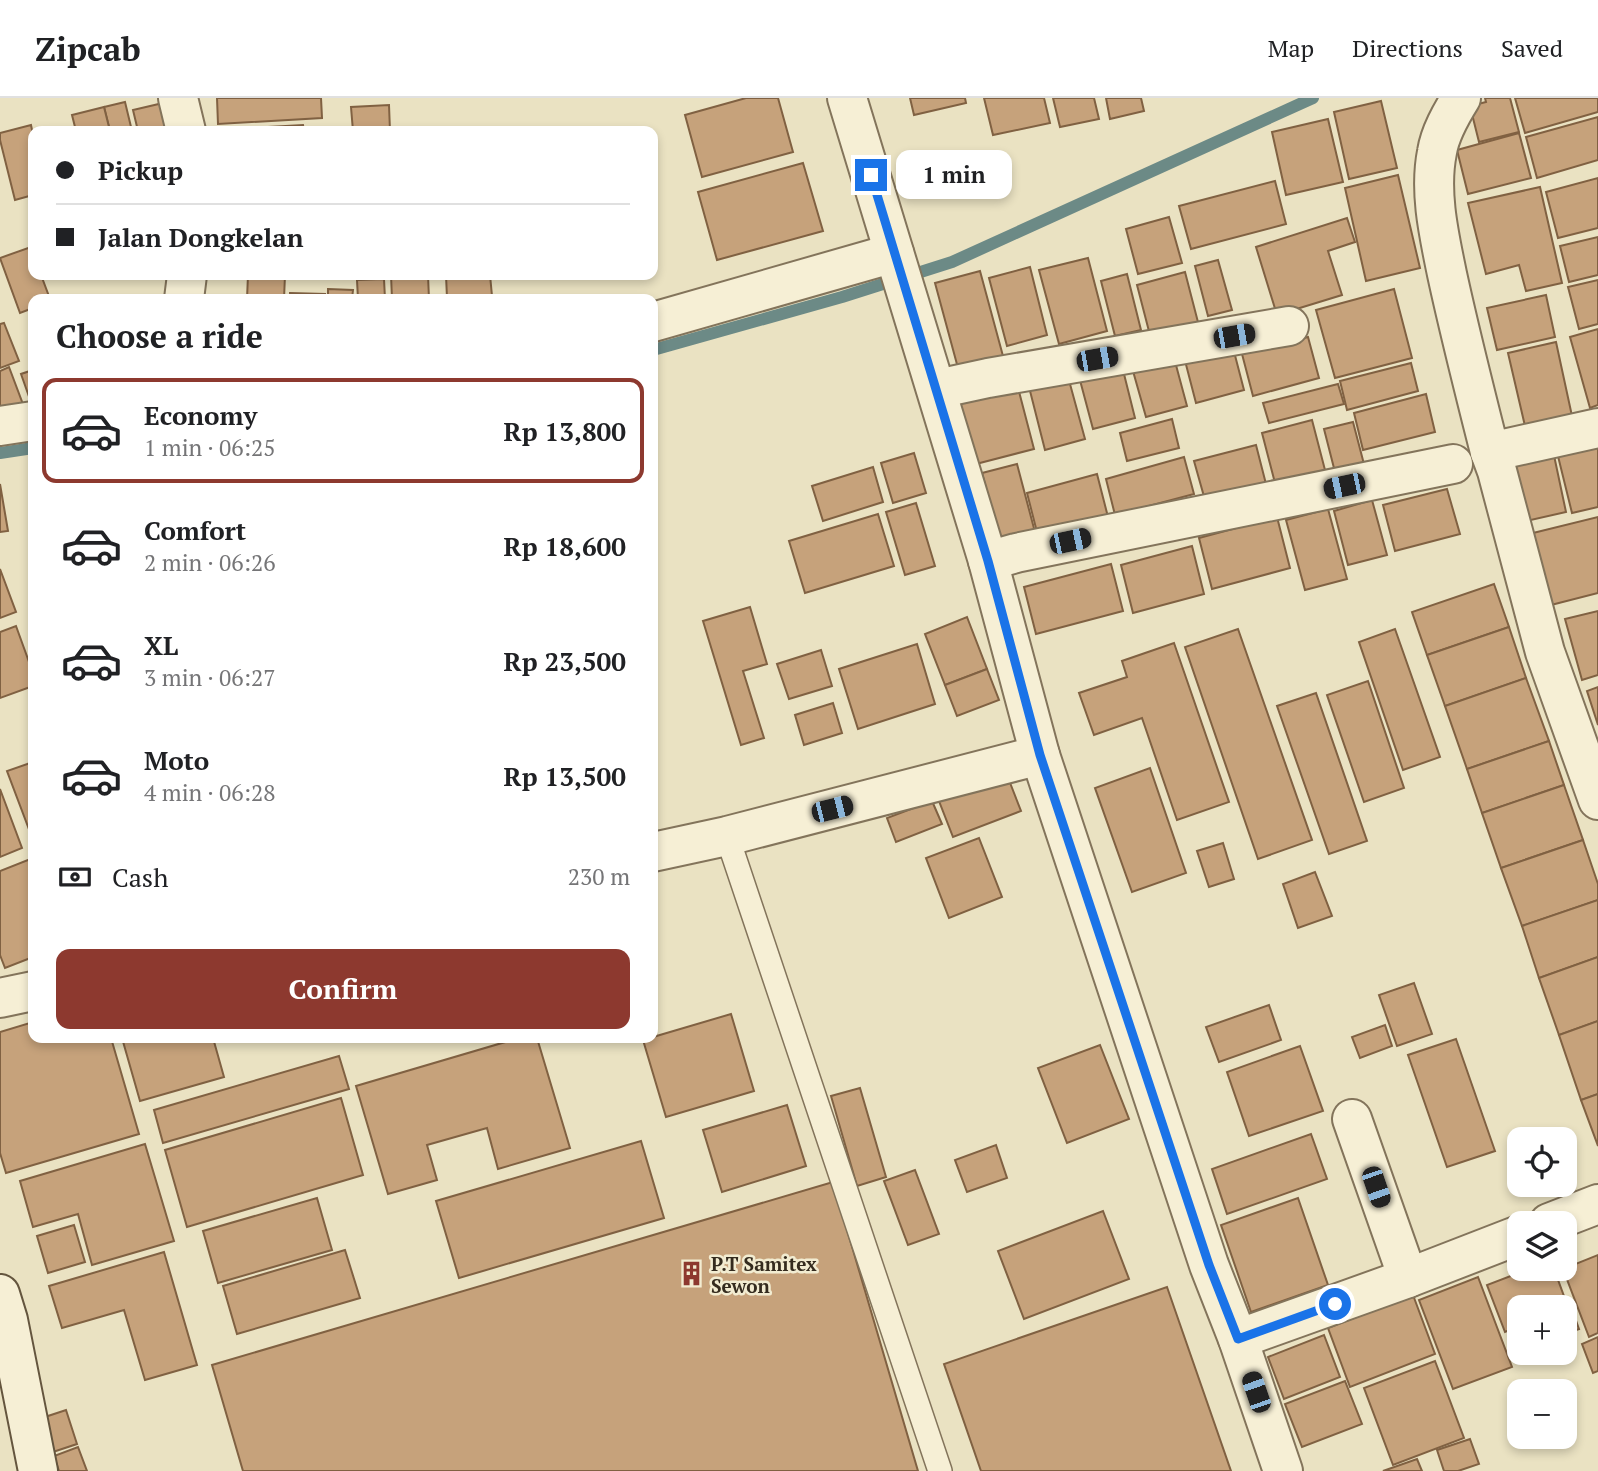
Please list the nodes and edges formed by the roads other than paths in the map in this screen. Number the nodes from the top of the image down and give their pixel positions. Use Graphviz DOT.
graph roads {
  1 [pos="178,98"];
  2 [pos="847,98"];
  3 [pos="1461,98"];
  4 [pos="185,126"];
  5 [pos="894,253"];
  6 [pos="658,321"];
  7 [pos="1289,326"];
  8 [pos="937,389"];
  9 [pos="28,422"];
  10 [pos="0,426"];
  11 [pos="1598,428"];
  12 [pos="1490,452"];
  13 [pos="1453,464"];
  14 [pos="988,561"];
  15 [pos="1040,755"];
  16 [pos="1598,800"];
  17 [pos="727,836"];
  18 [pos="658,851"];
  19 [pos="28,992"];
  20 [pos="0,998"];
  21 [pos="1352,1119"];
  22 [pos="1598,1204"];
  23 [pos="1577,1212"];
  24 [pos="1507,1240"];
  25 [pos="1408,1278"];
  26 [pos="0,1294"];
  27 [pos="1238,1339"];
  28 [pos="38,1471"];
  29 [pos="940,1471"];
  30 [pos="1283,1471"];
  1 -- 4 [label="street"];
  2 -- 5 [label="street"];
  3 -- 12 [label="street"];
  5 -- 6 [label="street"];
  5 -- 8 [label="street"];
  7 -- 8 [label="street"];
  8 -- 14 [label="street"];
  9 -- 10 [label="street"];
  11 -- 12 [label="street"];
  12 -- 16 [label="street"];
  13 -- 14 [label="street"];
  14 -- 15 [label="street"];
  15 -- 17 [label="street"];
  15 -- 27 [label="street"];
  17 -- 18 [label="street"];
  17 -- 29 [label="lane"];
  19 -- 20 [label="street"];
  21 -- 25 [label="street"];
  22 -- 23 [label="street"];
  24 -- 25 [label="street"];
  25 -- 27 [label="street"];
  26 -- 28 [label="street"];
  27 -- 30 [label="street"];
}
